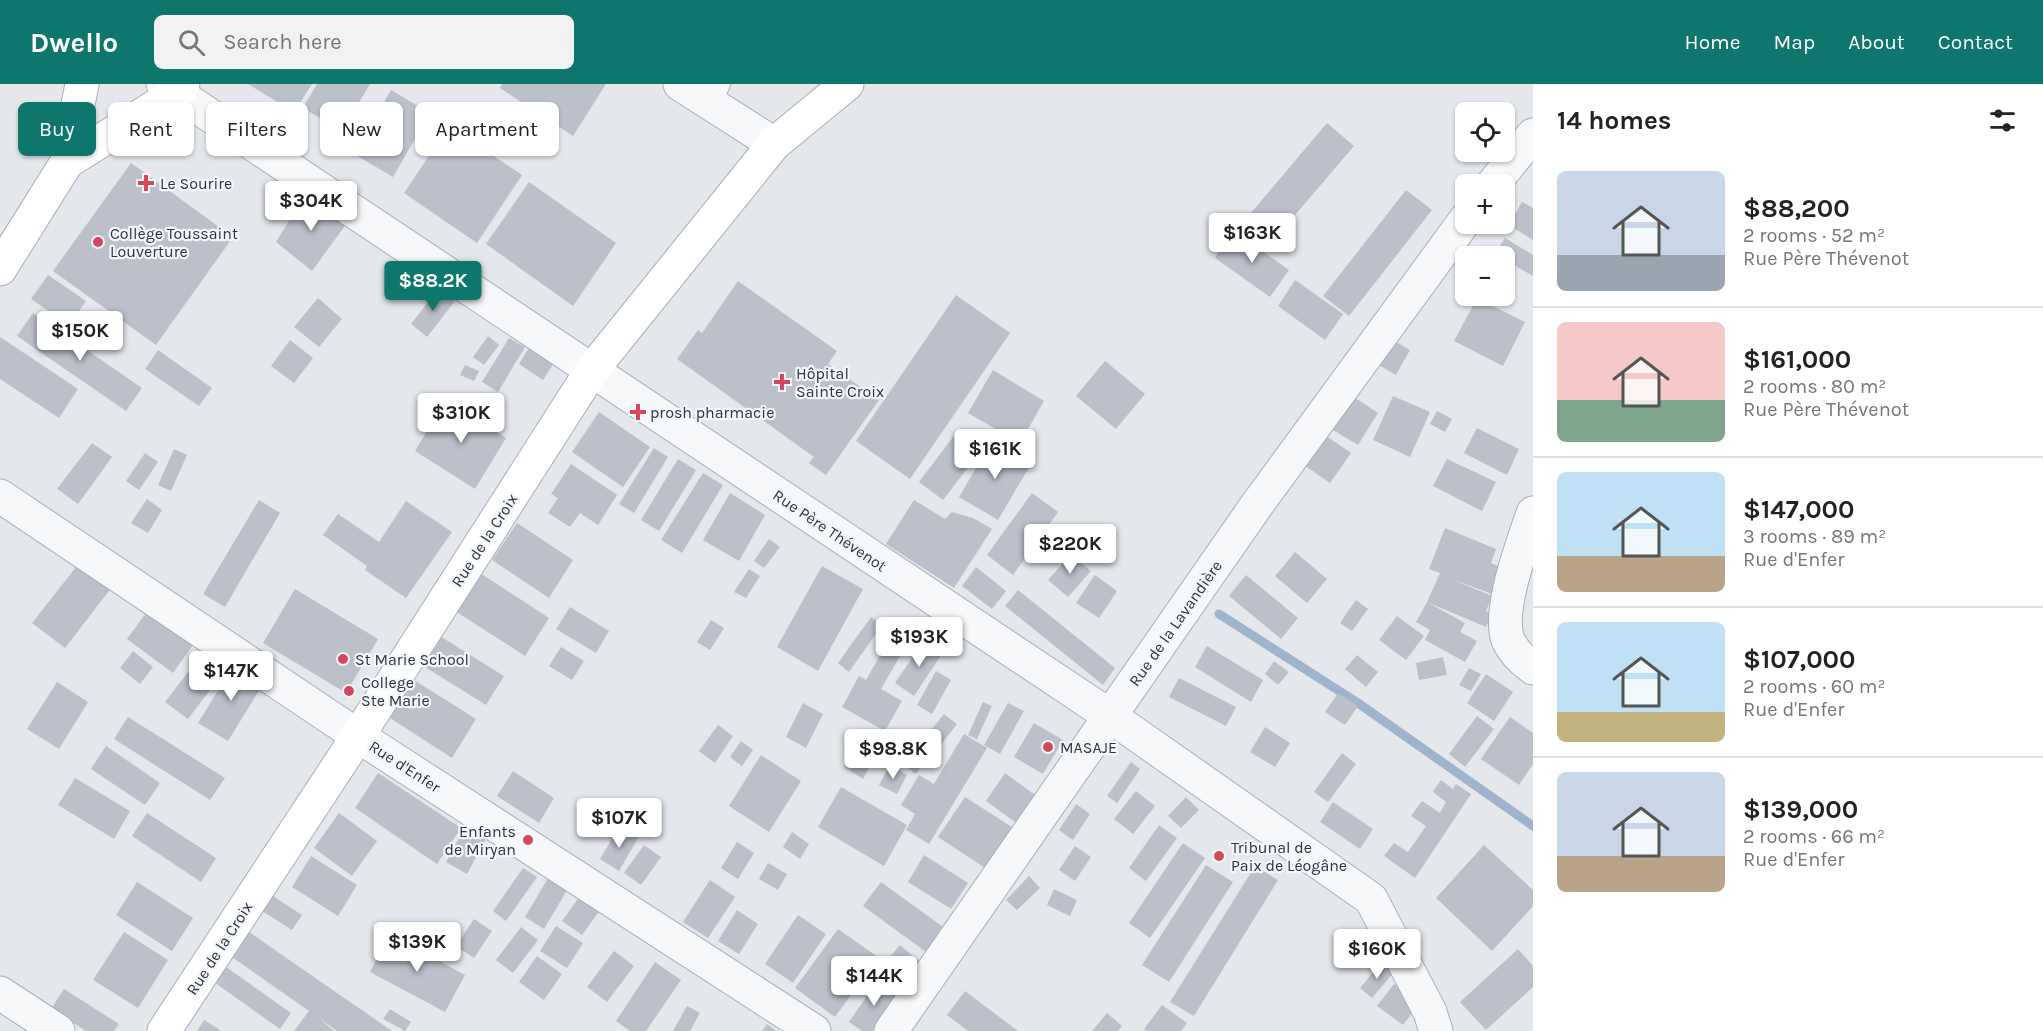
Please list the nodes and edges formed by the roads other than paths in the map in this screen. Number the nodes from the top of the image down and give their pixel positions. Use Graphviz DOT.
graph roads {
  1 [pos="82,84"];
  2 [pos="680,84"];
  3 [pos="847,84"];
  4 [pos="174,87"];
  5 [pos="717,94"];
  6 [pos="1533,135"];
  7 [pos="774,144"];
  8 [pos="67,162"];
  9 [pos="1502,174"];
  10 [pos="1455,234"];
  11 [pos="0,269"];
  12 [pos="592,370"];
  13 [pos="0,496"];
  14 [pos="1533,513"];
  15 [pos="1533,668"];
  16 [pos="1110,716"];
  17 [pos="358,736"];
  18 [pos="0,993"];
  19 [pos="58,1031"];
  20 [pos="164,1031"];
  21 [pos="814,1031"];
  22 [pos="891,1031"];
  23 [pos="1436,1031"];
  1 -- 8 [label="street"];
  2 -- 5 [label="street"];
  3 -- 7 [label="street, Rue de la Croix"];
  4 -- 8 [label="street"];
  4 -- 12 [label="street, Rue Père Thévenot"];
  5 -- 7 [label="street"];
  6 -- 9 [label="street"];
  7 -- 12 [label="street, Rue de la Croix"];
  8 -- 11 [label="street"];
  10 -- 16 [label="street, Rue de la Lavandière"];
  12 -- 16 [label="street, Rue Père Thévenot"];
  12 -- 17 [label="street, Rue de la Croix"];
  13 -- 17 [label="street, Rue d'Enfer"];
  14 -- 15 [label="street"];
  16 -- 22 [label="street, Rue de la Lavandière"];
  16 -- 23 [label="street, Rue Père Thévenot"];
  17 -- 20 [label="street, Rue de la Croix"];
  17 -- 21 [label="street, Rue d'Enfer"];
  18 -- 19 [label="street"];
}
